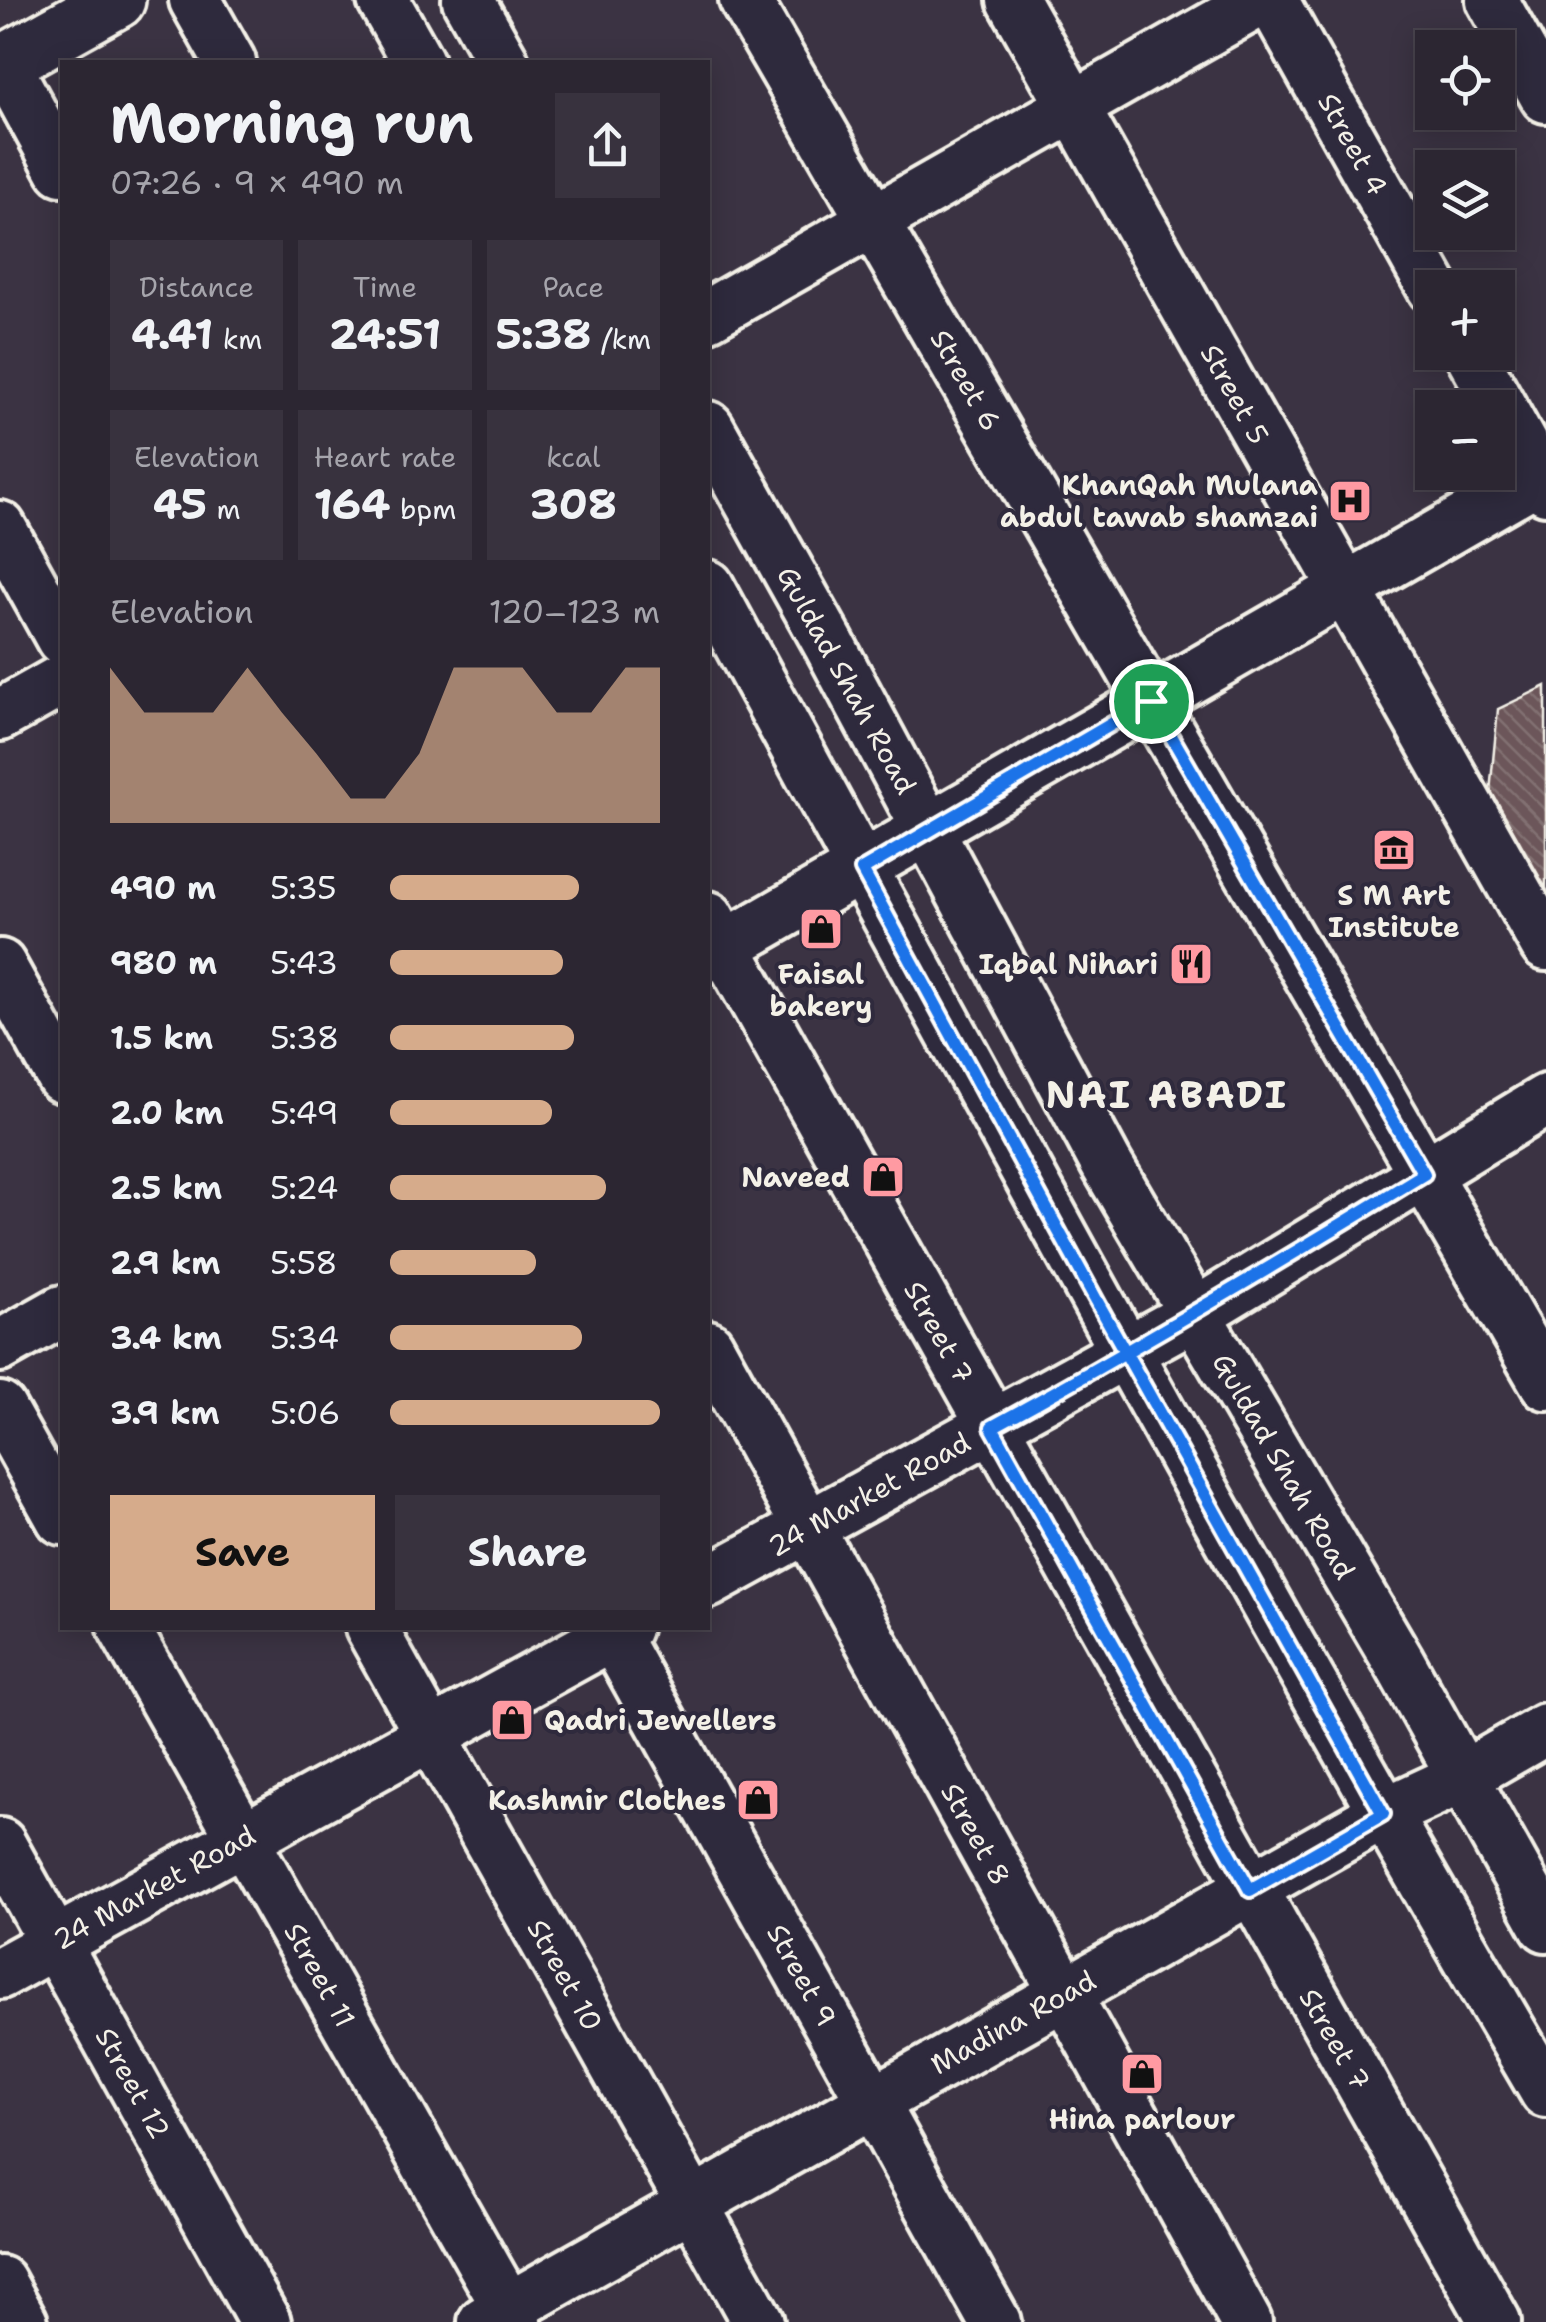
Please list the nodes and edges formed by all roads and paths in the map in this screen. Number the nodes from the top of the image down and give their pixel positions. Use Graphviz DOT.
graph roads {
  1 [pos="116,0"];
  2 [pos="196,0"];
  3 [pos="383,0"];
  4 [pos="468,0"];
  5 [pos="745,0"];
  6 [pos="1013,0"];
  7 [pos="1261,0"];
  8 [pos="1272,0"];
  9 [pos="1492,0"];
  10 [pos="229,60"];
  11 [pos="417,60"];
  12 [pos="503,60"];
  13 [pos="2,64"];
  14 [pos="1546,97"];
  15 [pos="1073,107"];
  16 [pos="60,166"];
  17 [pos="873,220"];
  18 [pos="1423,270"];
  19 [pos="710,314"];
  20 [pos="1480,370"];
  21 [pos="710,431"];
  22 [pos="1544,479"];
  23 [pos="0,526"];
  24 [pos="1345,589"];
  25 [pos="710,590"];
  26 [pos="60,635"];
  27 [pos="60,681"];
  28 [pos="1151,701"];
  29 [pos="0,715"];
  30 [pos="929,830"];
  31 [pos="862,870"];
  32 [pos="713,940"];
  33 [pos="1546,945"];
  34 [pos="0,966"];
  35 [pos="60,1073"];
  36 [pos="1546,1100"];
  37 [pos="1424,1174"];
  38 [pos="60,1312"];
  39 [pos="1195,1314"];
  40 [pos="0,1346"];
  41 [pos="710,1350"];
  42 [pos="1126,1354"];
  43 [pos="1546,1384"];
  44 [pos="0,1408"];
  45 [pos="992,1427"];
  46 [pos="60,1514"];
  47 [pos="807,1528"];
  48 [pos="710,1581"];
  49 [pos="125,1630"];
  50 [pos="372,1630"];
  51 [pos="616,1630"];
  52 [pos="1546,1728"];
  53 [pos="430,1734"];
  54 [pos="1463,1777"];
  55 [pos="1383,1814"];
  56 [pos="242,1837"];
  57 [pos="0,1844"];
  58 [pos="1250,1890"];
  59 [pos="1546,1926"];
  60 [pos="55,1942"];
  61 [pos="0,1973"];
  62 [pos="1064,1994"];
  63 [pos="1546,2092"];
  64 [pos="872,2102"];
  65 [pos="692,2203"];
  66 [pos="0,2282"];
  67 [pos="503,2317"];
  68 [pos="22,2322"];
  69 [pos="265,2322"];
  70 [pos="758,2322"];
  71 [pos="994,2322"];
  72 [pos="1246,2322"];
  73 [pos="1495,2322"];
  1 -- 13 [label="main road"];
  2 -- 10 [label="street"];
  3 -- 11 [label="street"];
  4 -- 12 [label="street"];
  5 -- 17 [label="street, Street 6"];
  6 -- 15 [label="street, Street 5"];
  7 -- 15 [label="street"];
  8 -- 18 [label="street, Street 4"];
  9 -- 14 [label="street"];
  13 -- 16 [label="street"];
  15 -- 17 [label="street"];
  15 -- 24 [label="street, Street 5"];
  17 -- 19 [label="street"];
  17 -- 28 [label="street, Street 6"];
  20 -- 22 [label="street"];
  21 -- 30 [label="street, Guldad Shah Road"];
  22 -- 24 [label="street"];
  23 -- 26 [label="street"];
  24 -- 28 [label="street"];
  24 -- 33 [label="street, Street 5"];
  25 -- 31 [label="street"];
  27 -- 29 [label="street"];
  28 -- 30 [label="street"];
  28 -- 37 [label="street, Street 6"];
  30 -- 31 [label="street"];
  30 -- 39 [label="street, Guldad Shah Road"];
  31 -- 32 [label="street"];
  31 -- 42 [label="street"];
  32 -- 45 [label="street, Street 7"];
  34 -- 35 [label="street"];
  36 -- 37 [label="street, 24 Market Road"];
  37 -- 39 [label="street, 24 Market Road"];
  37 -- 43 [label="street, Street 6"];
  38 -- 40 [label="street"];
  39 -- 42 [label="street, 24 Market Road"];
  39 -- 54 [label="street, Guldad Shah Road"];
  41 -- 47 [label="street, Street 8"];
  42 -- 45 [label="street, 24 Market Road"];
  42 -- 55 [label="street"];
  44 -- 46 [label="street"];
  45 -- 47 [label="street, 24 Market Road"];
  45 -- 58 [label="street, Street 7"];
  47 -- 48 [label="street, 24 Market Road"];
  47 -- 62 [label="street, Street 8"];
  49 -- 56 [label="street, Street 11"];
  50 -- 53 [label="street, Street 10"];
  51 -- 53 [label="street, 24 Market Road"];
  51 -- 64 [label="street, Street 9"];
  52 -- 54 [label="street, Madina Road"];
  53 -- 56 [label="street, 24 Market Road"];
  53 -- 65 [label="street, Street 10"];
  54 -- 55 [label="street, Madina Road"];
  54 -- 59 [label="street, Guldad Shah Road"];
  55 -- 58 [label="street, Madina Road"];
  55 -- 63 [label="street"];
  56 -- 60 [label="street, 24 Market Road"];
  56 -- 67 [label="street, Street 11"];
  57 -- 60 [label="street, Street 12"];
  58 -- 62 [label="street, Madina Road"];
  58 -- 73 [label="street, Street 7"];
  60 -- 61 [label="street, 24 Market Road"];
  60 -- 69 [label="street, Street 12"];
  62 -- 64 [label="street, Madina Road"];
  62 -- 72 [label="street, Street 8"];
  64 -- 65 [label="street, Madina Road"];
  64 -- 71 [label="street, Street 9"];
  65 -- 67 [label="street, Madina Road"];
  65 -- 70 [label="street, Street 10"];
  66 -- 68 [label="street"];
}
